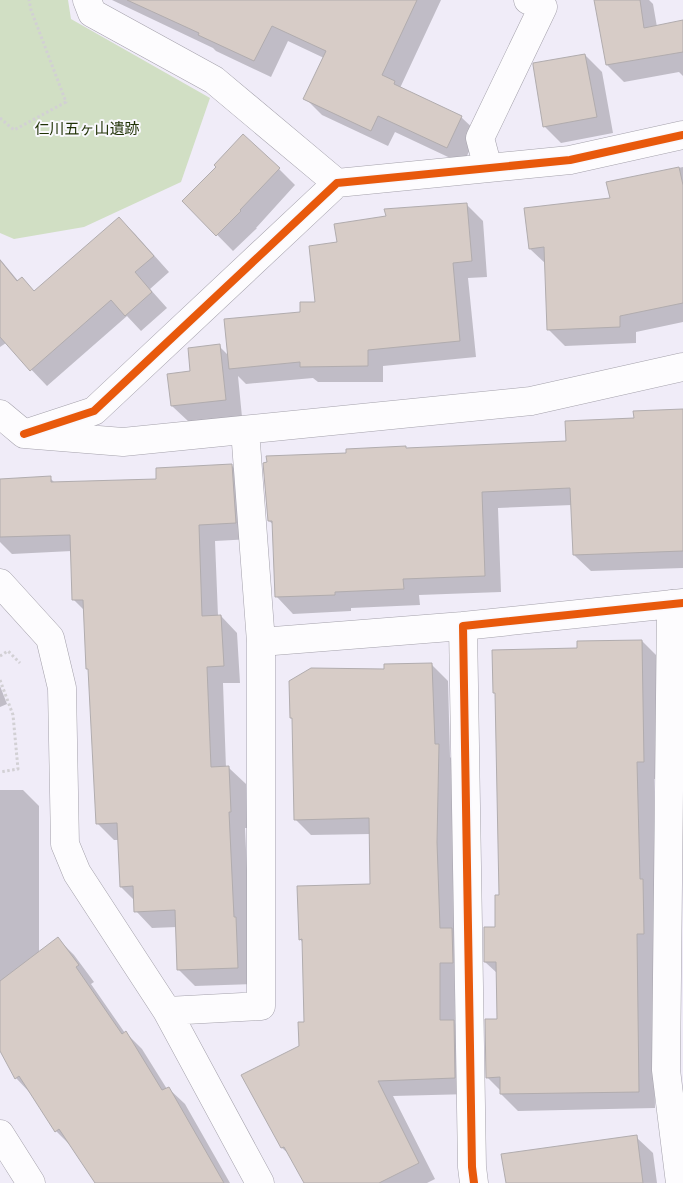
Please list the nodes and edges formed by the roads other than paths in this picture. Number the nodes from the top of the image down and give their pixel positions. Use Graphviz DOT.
graph roads {
  1 [pos="87,0"];
  2 [pos="528,0"];
  3 [pos="683,135"];
  4 [pos="488,168"];
  5 [pos="336,183"];
  6 [pos="683,367"];
  7 [pos="0,414"];
  8 [pos="245,430"];
  9 [pos="24,434"];
  10 [pos="0,583"];
  11 [pos="677,604"];
  12 [pos="463,626"];
  13 [pos="261,642"];
  14 [pos="167,1010"];
  15 [pos="0,1134"];
  16 [pos="30,1183"];
  17 [pos="260,1183"];
  18 [pos="474,1183"];
  19 [pos="680,1183"];
  1 -- 5 [label="street"];
  2 -- 4 [label="street"];
  3 -- 4 [label="street"];
  4 -- 5 [label="street"];
  5 -- 9 [label="street"];
  6 -- 8 [label="street"];
  7 -- 9 [label="street"];
  8 -- 9 [label="street"];
  8 -- 13 [label="street"];
  10 -- 14 [label="street"];
  11 -- 12 [label="street"];
  11 -- 19 [label="street"];
  12 -- 13 [label="street"];
  12 -- 18 [label="street"];
  13 -- 14 [label="street"];
  14 -- 17 [label="street"];
  15 -- 16 [label="street"];
}
